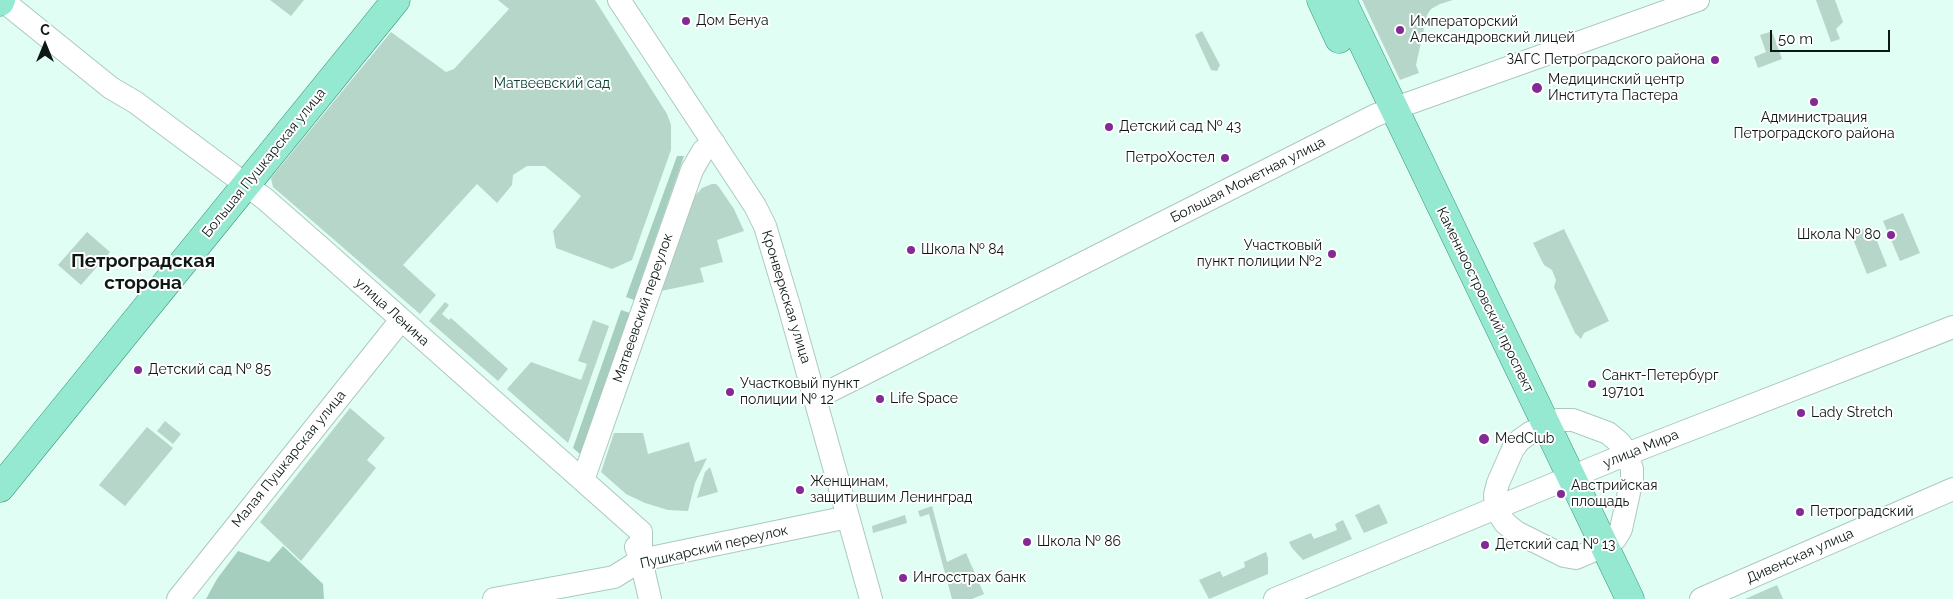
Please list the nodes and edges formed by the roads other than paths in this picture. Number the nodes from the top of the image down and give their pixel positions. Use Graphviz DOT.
graph roads {
  1 [pos="1,0"];
  2 [pos="396,0"];
  3 [pos="619,0"];
  4 [pos="1321,0"];
  5 [pos="1342,0"];
  6 [pos="1698,0"];
  7 [pos="1385,111"];
  8 [pos="714,142"];
  9 [pos="242,191"];
  10 [pos="397,325"];
  11 [pos="1953,327"];
  12 [pos="815,396"];
  13 [pos="1538,429"];
  14 [pos="1627,454"];
  15 [pos="583,480"];
  16 [pos="1563,481"];
  17 [pos="0,488"];
  18 [pos="1953,489"];
  19 [pos="1496,508"];
  20 [pos="848,517"];
  21 [pos="1596,550"];
  22 [pos="641,560"];
  23 [pos="178,599"];
  24 [pos="494,599"];
  25 [pos="650,599"];
  26 [pos="871,599"];
  27 [pos="1276,599"];
  28 [pos="1609,599"];
  29 [pos="1630,599"];
  30 [pos="1701,599"];
  1 -- 9 [label="street, улица Ленина"];
  2 -- 9 [label="main road, Большая Пушкарская улица"];
  3 -- 8 [label="street, Кронверкская улица"];
  4 -- 7 [label="main road, Каменноостровский проспект"];
  5 -- 7 [label="main road, Каменноостровский проспект"];
  6 -- 7 [label="street, Большая Монетная улица"];
  7 -- 12 [label="street, Большая Монетная улица"];
  7 -- 13 [label="main road, Каменноостровский проспект"];
  8 -- 12 [label="street, Кронверкская улица"];
  8 -- 15 [label="street, Матвеевский переулок"];
  9 -- 10 [label="street, улица Ленина"];
  9 -- 17 [label="main road, Большая Пушкарская улица"];
  10 -- 15 [label="street, улица Ленина"];
  10 -- 22 [label="street, улица Ленина"];
  10 -- 23 [label="street, Малая Пушкарская улица"];
  11 -- 14 [label="street, улица Мира"];
  12 -- 20 [label="street, Кронверкская улица"];
  13 -- 14 [label="street"];
  13 -- 16 [label="main road, Каменноостровский проспект"];
  13 -- 19 [label="street"];
  14 -- 16 [label="street, улица Мира"];
  14 -- 21 [label="street"];
  15 -- 22 [label="street, улица Ленина"];
  16 -- 19 [label="street, улица Мира"];
  16 -- 21 [label="main road, Каменноостровский проспект"];
  18 -- 30 [label="street, Дивенская улица"];
  19 -- 21 [label="street"];
  19 -- 27 [label="street, улица Мира"];
  20 -- 22 [label="street, Пушкарский переулок"];
  20 -- 26 [label="street, Кронверкская улица"];
  21 -- 28 [label="main road, Каменноостровский проспект"];
  21 -- 29 [label="main road, Каменноостровский проспект"];
  22 -- 24 [label="street, Пушкарский переулок"];
  22 -- 25 [label="street, улица Ленина"];
}
